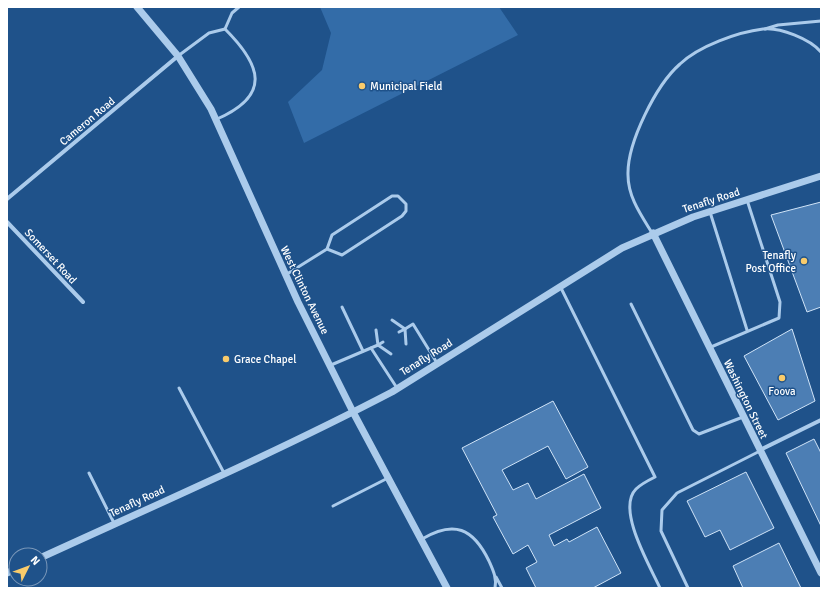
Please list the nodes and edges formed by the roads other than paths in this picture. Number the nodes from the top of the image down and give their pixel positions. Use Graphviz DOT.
graph roads {
  1 [pos="137,7"];
  2 [pos="239,7"];
  3 [pos="821,21"];
  4 [pos="225,29"];
  5 [pos="764,29"];
  6 [pos="821,52"];
  7 [pos="178,56"];
  8 [pos="215,119"];
  9 [pos="821,176"];
  10 [pos="7,199"];
  11 [pos="747,200"];
  12 [pos="710,212"];
  13 [pos="7,222"];
  14 [pos="653,233"];
  15 [pos="327,250"];
  16 [pos="286,275"];
  17 [pos="560,286"];
  18 [pos="83,302"];
  19 [pos="631,304"];
  20 [pos="342,307"];
  21 [pos="392,320"];
  22 [pos="405,329"];
  23 [pos="376,330"];
  24 [pos="747,330"];
  25 [pos="399,332"];
  26 [pos="383,342"];
  27 [pos="406,344"];
  28 [pos="378,345"];
  29 [pos="371,348"];
  30 [pos="709,348"];
  31 [pos="363,351"];
  32 [pos="391,354"];
  33 [pos="437,363"];
  34 [pos="330,366"];
  35 [pos="179,388"];
  36 [pos="397,388"];
  37 [pos="353,412"];
  38 [pos="743,416"];
  39 [pos="821,420"];
  40 [pos="760,451"];
  41 [pos="89,473"];
  42 [pos="224,473"];
  43 [pos="388,478"];
  44 [pos="333,506"];
  45 [pos="114,523"];
  46 [pos="422,540"];
  47 [pos="48,554"];
  48 [pos="821,573"];
  49 [pos="495,575"];
  50 [pos="447,588"];
  51 [pos="495,588"];
  52 [pos="502,588"];
  53 [pos="660,588"];
  54 [pos="688,588"];
  1 -- 7 [label="street, West Clinton Avenue"];
  2 -- 4 [label="lane"];
  3 -- 5 [label="lane"];
  4 -- 7 [label="lane"];
  4 -- 8 [label="lane"];
  5 -- 6 [label="lane"];
  5 -- 14 [label="lane"];
  7 -- 8 [label="street, West Clinton Avenue"];
  7 -- 10 [label="street, Cameron Road"];
  8 -- 16 [label="street, West Clinton Avenue"];
  9 -- 11 [label="street, Tenafly Road"];
  11 -- 12 [label="street, Tenafly Road"];
  11 -- 24 [label="lane"];
  12 -- 14 [label="street, Tenafly Road"];
  12 -- 24 [label="lane"];
  13 -- 18 [label="street, Somerset Road"];
  14 -- 17 [label="street, Tenafly Road"];
  14 -- 30 [label="street, Washington Street"];
  15 -- 15 [label="lane"];
  15 -- 16 [label="lane"];
  16 -- 34 [label="street, West Clinton Avenue"];
  17 -- 33 [label="street, Tenafly Road"];
  17 -- 53 [label="lane"];
  19 -- 38 [label="lane"];
  20 -- 31 [label="lane"];
  21 -- 22 [label="lane"];
  22 -- 25 [label="lane"];
  22 -- 27 [label="lane"];
  22 -- 33 [label="lane"];
  23 -- 28 [label="lane"];
  24 -- 30 [label="lane"];
  26 -- 28 [label="lane"];
  28 -- 29 [label="lane"];
  28 -- 32 [label="lane"];
  29 -- 31 [label="lane"];
  29 -- 36 [label="lane"];
  30 -- 38 [label="street, Washington Street"];
  31 -- 34 [label="lane"];
  33 -- 36 [label="street, Tenafly Road"];
  34 -- 37 [label="street, West Clinton Avenue"];
  35 -- 42 [label="lane"];
  36 -- 37 [label="street, Tenafly Road"];
  37 -- 42 [label="street, Tenafly Road"];
  37 -- 43 [label="street, West Clinton Avenue"];
  38 -- 40 [label="street, Washington Street"];
  39 -- 40 [label="street"];
  40 -- 48 [label="street, Washington Street"];
  40 -- 54 [label="lane"];
  41 -- 45 [label="lane"];
  42 -- 45 [label="street, Tenafly Road"];
  43 -- 44 [label="lane"];
  43 -- 46 [label="street, West Clinton Avenue"];
  45 -- 47 [label="street, Tenafly Road"];
  46 -- 49 [label="lane"];
  46 -- 50 [label="street, West Clinton Avenue"];
  49 -- 51 [label="lane"];
  49 -- 52 [label="lane"];
}
